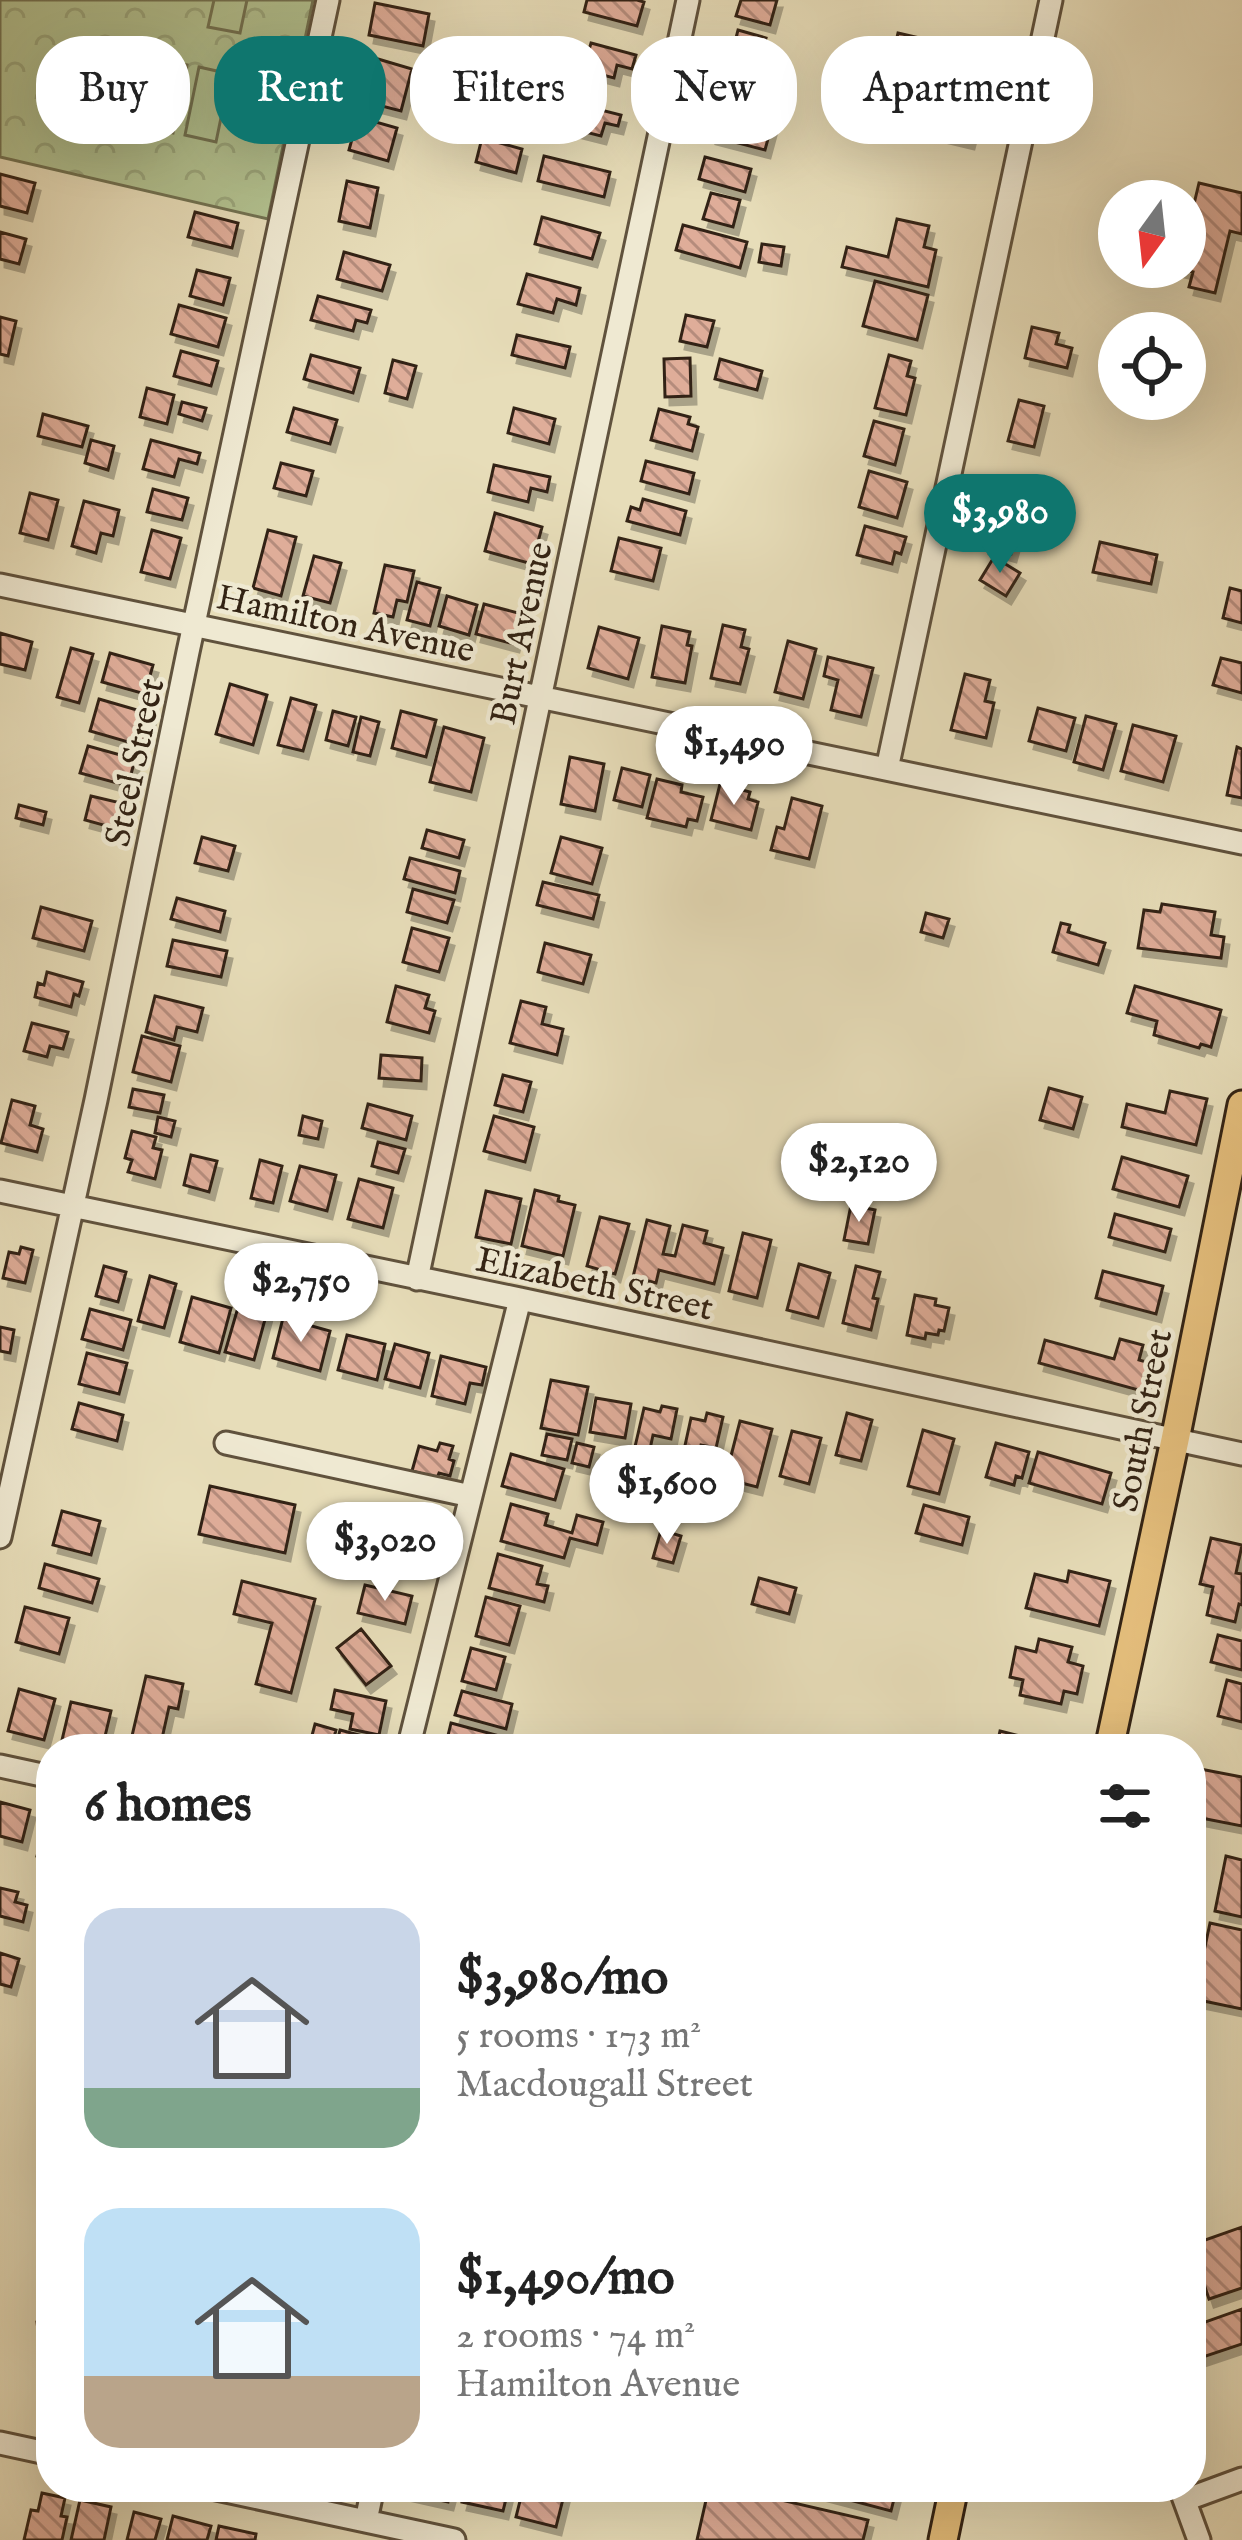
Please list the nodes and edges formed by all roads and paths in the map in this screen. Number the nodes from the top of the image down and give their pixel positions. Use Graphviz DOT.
graph roads {
  1 [pos="328,0"];
  2 [pos="688,0"];
  3 [pos="1051,0"];
  4 [pos="0,585"];
  5 [pos="194,625"];
  6 [pos="541,695"];
  7 [pos="887,769"];
  8 [pos="1242,843"];
  9 [pos="1242,1105"];
  10 [pos="0,1191"];
  11 [pos="70,1206"];
  12 [pos="418,1279"];
  13 [pos="520,1299"];
  14 [pos="1175,1440"];
  15 [pos="226,1443"];
  16 [pos="1242,1454"];
  17 [pos="471,1496"];
  18 [pos="0,1537"];
  19 [pos="412,1734"];
  20 [pos="1112,1734"];
  21 [pos="0,1766"];
  22 [pos="36,1774"];
  23 [pos="0,2443"];
  24 [pos="36,2451"];
  25 [pos="1242,2480"];
  26 [pos="1206,2488"];
  27 [pos="277,2502"];
  28 [pos="370,2502"];
  29 [pos="951,2502"];
  30 [pos="1186,2502"];
  31 [pos="366,2521"];
  32 [pos="439,2538"];
  33 [pos="943,2540"];
  34 [pos="1199,2540"];
  1 -- 5 [label="street, Steel Street"];
  2 -- 6 [label="street, Burt Avenue"];
  3 -- 7 [label="street"];
  4 -- 5 [label="street, Hamilton Avenue"];
  5 -- 6 [label="street, Hamilton Avenue"];
  5 -- 11 [label="street, Steel Street"];
  6 -- 7 [label="street, Hamilton Avenue"];
  6 -- 12 [label="street, Burt Avenue"];
  7 -- 8 [label="street, Hamilton Avenue"];
  9 -- 14 [label="main road, South Street"];
  10 -- 11 [label="street, Elizabeth Street"];
  11 -- 12 [label="street, Elizabeth Street"];
  11 -- 18 [label="street, Steel Street"];
  12 -- 13 [label="street, Elizabeth Street"];
  13 -- 14 [label="street, Elizabeth Street"];
  13 -- 17 [label="street"];
  14 -- 16 [label="street, Elizabeth Street"];
  14 -- 20 [label="main road, South Street"];
  15 -- 17 [label="street"];
  17 -- 19 [label="street"];
  21 -- 22 [label="street"];
  23 -- 24 [label="street"];
  25 -- 26 [label="street"];
  27 -- 31 [label="street"];
  28 -- 31 [label="street"];
  29 -- 33 [label="main road"];
  30 -- 34 [label="street"];
  31 -- 32 [label="street"];
}
